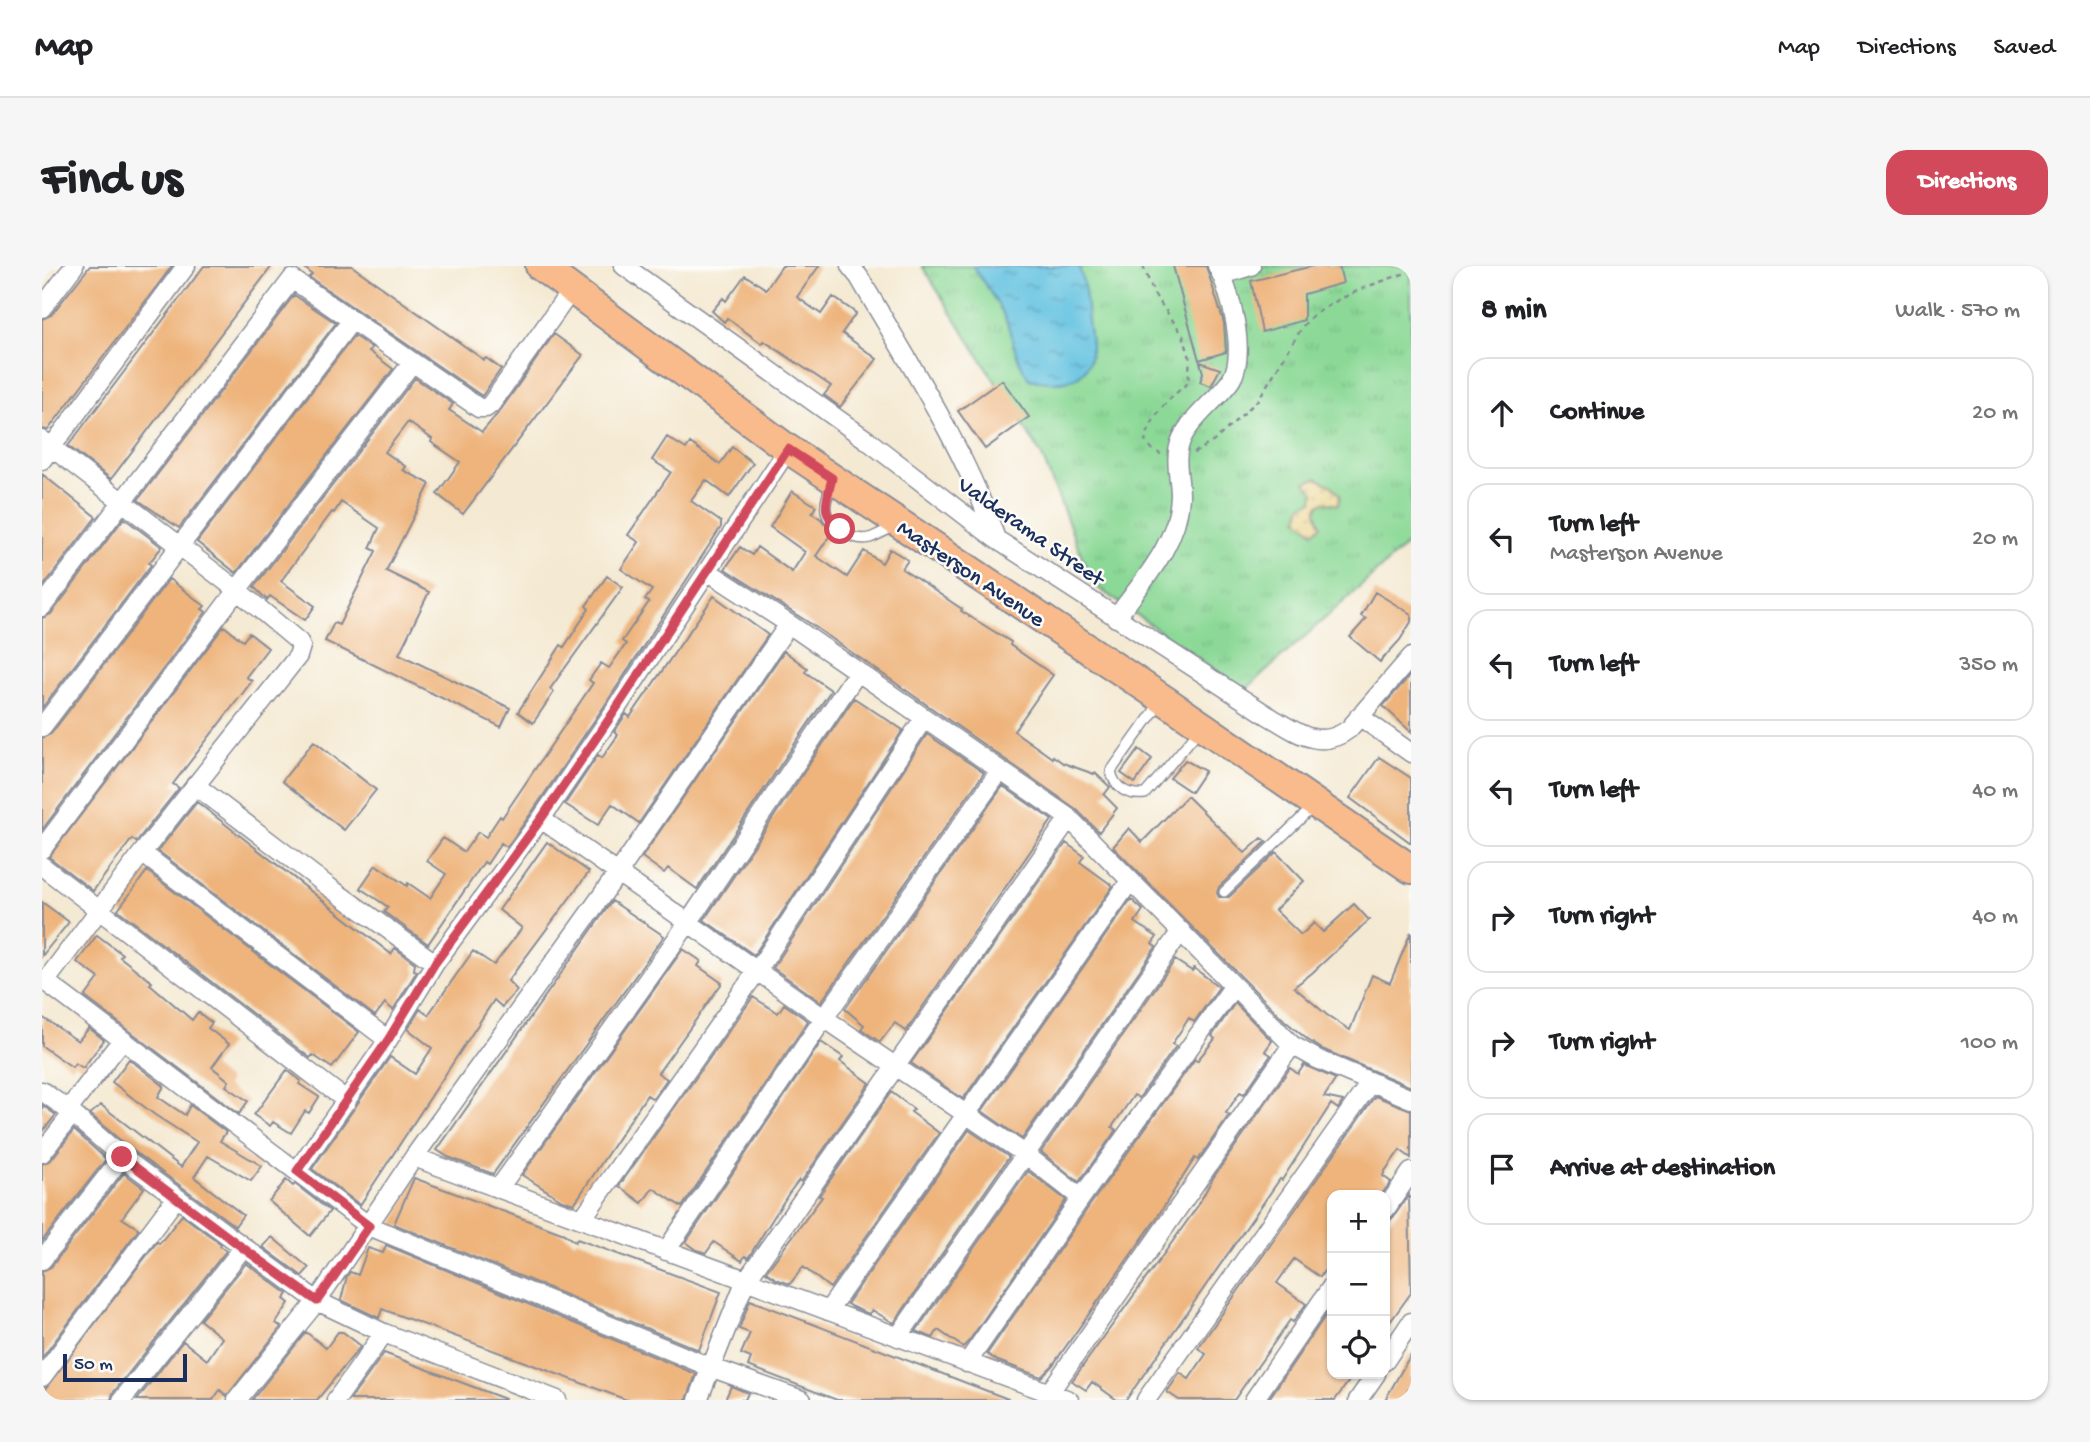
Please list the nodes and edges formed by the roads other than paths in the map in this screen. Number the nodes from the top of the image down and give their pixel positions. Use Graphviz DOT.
graph roads {
  1 [pos="75,266"];
  2 [pos="186,266"];
  3 [pos="540,266"];
  4 [pos="624,266"];
  5 [pos="850,266"];
  6 [pos="1251,266"];
  7 [pos="1220,270"];
  8 [pos="572,289"];
  9 [pos="42,308"];
  10 [pos="352,320"];
  11 [pos="412,363"];
  12 [pos="45,449"];
  13 [pos="788,449"];
  14 [pos="832,478"];
  15 [pos="122,502"];
  16 [pos="899,524"];
  17 [pos="996,539"];
  18 [pos="179,546"];
  19 [pos="709,572"];
  20 [pos="237,590"];
  21 [pos="42,607"];
  22 [pos="1116,618"];
  23 [pos="789,624"];
  24 [pos="1411,657"];
  25 [pos="857,673"];
  26 [pos="1163,699"];
  27 [pos="1360,716"];
  28 [pos="924,718"];
  29 [pos="42,727"];
  30 [pos="1202,727"];
  31 [pos="1411,753"];
  32 [pos="1000,771"];
  33 [pos="195,785"];
  34 [pos="1316,804"];
  35 [pos="1069,818"];
  36 [pos="541,819"];
  37 [pos="42,849"];
  38 [pos="142,853"];
  39 [pos="42,866"];
  40 [pos="1411,869"];
  41 [pos="618,873"];
  42 [pos="1130,881"];
  43 [pos="1224,892"];
  44 [pos="98,910"];
  45 [pos="688,923"];
  46 [pos="1181,931"];
  47 [pos="435,963"];
  48 [pos="757,971"];
  49 [pos="44,981"];
  50 [pos="1233,987"];
  51 [pos="824,1018"];
  52 [pos="122,1040"];
  53 [pos="388,1040"];
  54 [pos="1292,1045"];
  55 [pos="896,1066"];
  56 [pos="1370,1083"];
  57 [pos="42,1091"];
  58 [pos="1411,1099"];
  59 [pos="347,1101"];
  60 [pos="70,1112"];
  61 [pos="965,1114"];
  62 [pos="42,1153"];
  63 [pos="1025,1154"];
  64 [pos="122,1157"];
  65 [pos="414,1157"];
  66 [pos="297,1171"];
  67 [pos="1411,1172"];
  68 [pos="499,1188"];
  69 [pos="176,1198"];
  70 [pos="1081,1198"];
  71 [pos="1390,1203"];
  72 [pos="582,1219"];
  73 [pos="369,1226"];
  74 [pos="243,1248"];
  75 [pos="666,1251"];
  76 [pos="42,1260"];
  77 [pos="745,1282"];
  78 [pos="1327,1293"];
  79 [pos="317,1301"];
  80 [pos="828,1311"];
  81 [pos="1411,1322"];
  82 [pos="384,1334"];
  83 [pos="898,1337"];
  84 [pos="1390,1354"];
  85 [pos="967,1363"];
  86 [pos="710,1367"];
  87 [pos="42,1377"];
  88 [pos="1373,1379"];
  89 [pos="1048,1396"];
  90 [pos="122,1400"];
  91 [pos="237,1400"];
  92 [pos="336,1400"];
  93 [pos="557,1400"];
  94 [pos="698,1400"];
  95 [pos="802,1400"];
  96 [pos="1069,1400"];
  97 [pos="1146,1400"];
  98 [pos="1254,1400"];
  99 [pos="1358,1400"];
  1 -- 9 [label="street"];
  2 -- 12 [label="street"];
  3 -- 8 [label="main road, Masterson Avenue"];
  4 -- 17 [label="street, Valderama Street"];
  5 -- 17 [label="street"];
  6 -- 7 [label="street"];
  7 -- 22 [label="street"];
  8 -- 11 [label="street"];
  8 -- 13 [label="main road, Masterson Avenue"];
  10 -- 11 [label="street"];
  10 -- 15 [label="street"];
  10 -- 18 [label="street"];
  11 -- 20 [label="street"];
  12 -- 15 [label="street"];
  13 -- 14 [label="main road, Masterson Avenue"];
  13 -- 19 [label="street"];
  14 -- 16 [label="main road, Masterson Avenue"];
  14 -- 16 [label="lane"];
  15 -- 18 [label="street"];
  15 -- 21 [label="street"];
  16 -- 26 [label="main road, Masterson Avenue"];
  17 -- 22 [label="street, Valderama Street"];
  18 -- 20 [label="street"];
  18 -- 29 [label="street"];
  19 -- 23 [label="street"];
  19 -- 36 [label="street"];
  20 -- 33 [label="street"];
  20 -- 37 [label="street"];
  22 -- 27 [label="street, Valderama Street"];
  23 -- 25 [label="street"];
  23 -- 41 [label="street"];
  24 -- 27 [label="street, Valderama Street"];
  25 -- 28 [label="street"];
  25 -- 45 [label="street"];
  26 -- 30 [label="main road, Masterson Avenue"];
  26 -- 30 [label="lane"];
  27 -- 31 [label="street"];
  28 -- 32 [label="street"];
  28 -- 48 [label="street"];
  30 -- 34 [label="main road, Masterson Avenue"];
  32 -- 35 [label="street"];
  32 -- 51 [label="street"];
  33 -- 38 [label="street"];
  33 -- 47 [label="street"];
  34 -- 40 [label="main road, Masterson Avenue"];
  34 -- 43 [label="lane"];
  35 -- 42 [label="street"];
  35 -- 55 [label="street"];
  36 -- 41 [label="street"];
  36 -- 47 [label="street"];
  38 -- 44 [label="street"];
  38 -- 53 [label="street"];
  39 -- 44 [label="street"];
  41 -- 45 [label="street"];
  41 -- 65 [label="street"];
  42 -- 46 [label="street"];
  42 -- 61 [label="street"];
  44 -- 49 [label="street"];
  44 -- 59 [label="street"];
  45 -- 48 [label="street"];
  45 -- 68 [label="street"];
  46 -- 50 [label="street"];
  46 -- 63 [label="street"];
  47 -- 53 [label="street"];
  48 -- 51 [label="street"];
  48 -- 72 [label="street"];
  49 -- 52 [label="street"];
  50 -- 54 [label="street"];
  50 -- 70 [label="street"];
  51 -- 55 [label="street"];
  51 -- 75 [label="street"];
  52 -- 60 [label="street"];
  52 -- 66 [label="street"];
  53 -- 59 [label="street"];
  54 -- 56 [label="street"];
  54 -- 89 [label="street"];
  55 -- 61 [label="street"];
  55 -- 77 [label="street"];
  56 -- 58 [label="street"];
  56 -- 97 [label="street"];
  57 -- 60 [label="street"];
  59 -- 66 [label="street"];
  60 -- 62 [label="street"];
  60 -- 64 [label="street"];
  61 -- 63 [label="street"];
  61 -- 80 [label="street"];
  63 -- 70 [label="street"];
  63 -- 83 [label="street"];
  64 -- 69 [label="street"];
  64 -- 76 [label="street"];
  65 -- 68 [label="street"];
  65 -- 73 [label="street"];
  66 -- 73 [label="street"];
  67 -- 71 [label="street"];
  68 -- 72 [label="street"];
  69 -- 74 [label="street"];
  69 -- 87 [label="street"];
  70 -- 85 [label="street"];
  72 -- 75 [label="street"];
  73 -- 79 [label="street"];
  73 -- 86 [label="street"];
  74 -- 79 [label="street"];
  74 -- 90 [label="street"];
  75 -- 77 [label="street"];
  77 -- 80 [label="street"];
  77 -- 86 [label="street"];
  78 -- 98 [label="street"];
  79 -- 82 [label="street"];
  79 -- 91 [label="street"];
  80 -- 83 [label="street"];
  81 -- 84 [label="street"];
  82 -- 92 [label="street"];
  82 -- 93 [label="street"];
  83 -- 85 [label="street"];
  85 -- 89 [label="street"];
  86 -- 94 [label="street"];
  86 -- 95 [label="street"];
  88 -- 99 [label="street"];
  89 -- 96 [label="street"];
}
